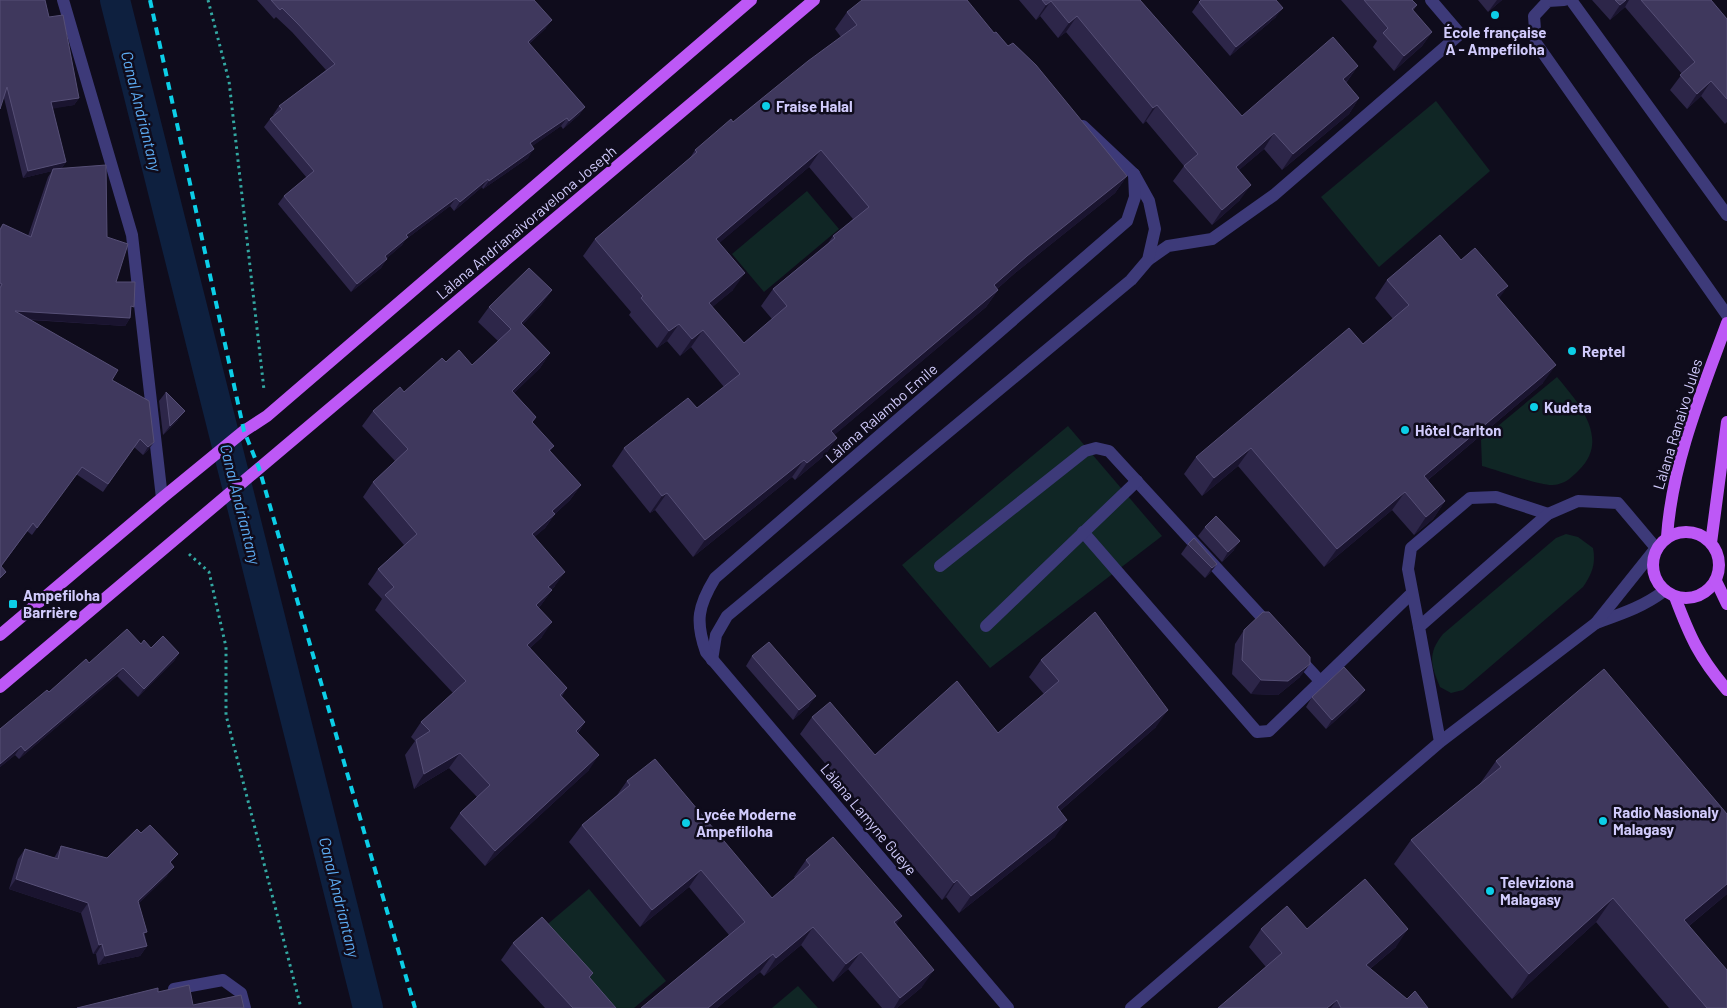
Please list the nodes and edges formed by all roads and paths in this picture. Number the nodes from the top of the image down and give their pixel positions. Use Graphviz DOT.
graph roads {
  1 [pos="63,0"];
  2 [pos="208,0"];
  3 [pos="750,0"];
  4 [pos="814,0"];
  5 [pos="1431,0"];
  6 [pos="1564,0"];
  7 [pos="1572,0"];
  8 [pos="1070,114"];
  9 [pos="1134,174"];
  10 [pos="1727,215"];
  11 [pos="1148,260"];
  12 [pos="1727,314"];
  13 [pos="1727,323"];
  14 [pos="267,416"];
  15 [pos="1727,422"];
  16 [pos="1137,481"];
  17 [pos="162,498"];
  18 [pos="1548,514"];
  19 [pos="1083,532"];
  20 [pos="1668,537"];
  21 [pos="173,539"];
  22 [pos="1711,543"];
  23 [pos="1656,548"];
  24 [pos="940,566"];
  25 [pos="1716,581"];
  26 [pos="1412,593"];
  27 [pos="1670,594"];
  28 [pos="1727,604"];
  29 [pos="1596,623"];
  30 [pos="986,626"];
  31 [pos="1418,627"];
  32 [pos="0,635"];
  33 [pos="709,656"];
  34 [pos="1321,682"];
  35 [pos="0,687"];
  36 [pos="1727,690"];
  37 [pos="1440,742"];
  38 [pos="158,992"];
  39 [pos="244,1008"];
  40 [pos="302,1008"];
  41 [pos="1008,1008"];
  42 [pos="1131,1008"];
  1 -- 17 [label="street"];
  2 -- 14 [label="path"];
  3 -- 14 [label="main road, Làlana Andrianaivoravelona Joseph"];
  4 -- 21 [label="main road, Làlana Andrianaivoravelona Joseph"];
  5 -- 11 [label="street"];
  6 -- 12 [label="street"];
  7 -- 10 [label="street"];
  8 -- 9 [label="street"];
  9 -- 11 [label="street"];
  9 -- 33 [label="street, Làlana Ralambo Emile"];
  11 -- 33 [label="street"];
  13 -- 20 [label="main road, Làlana Ranaivo Jules"];
  14 -- 17 [label="main road, Làlana Andrianaivoravelona Joseph"];
  15 -- 22 [label="main road"];
  16 -- 19 [label="street"];
  16 -- 24 [label="street"];
  16 -- 34 [label="street"];
  17 -- 32 [label="main road, Làlana Andrianaivoravelona Joseph"];
  18 -- 23 [label="street"];
  18 -- 26 [label="street"];
  18 -- 31 [label="street"];
  19 -- 30 [label="street"];
  19 -- 34 [label="street"];
  20 -- 22 [label="main road"];
  20 -- 23 [label="main road"];
  21 -- 35 [label="main road, Làlana Andrianaivoravelona Joseph"];
  21 -- 40 [label="path"];
  22 -- 25 [label="main road"];
  23 -- 27 [label="main road"];
  23 -- 29 [label="street"];
  25 -- 27 [label="main road"];
  25 -- 28 [label="main road"];
  26 -- 31 [label="street"];
  26 -- 34 [label="street"];
  27 -- 29 [label="street"];
  27 -- 36 [label="main road"];
  29 -- 37 [label="street"];
  31 -- 37 [label="street"];
  33 -- 41 [label="street, Làlana Lamyne Gueye"];
  37 -- 42 [label="street"];
  38 -- 39 [label="street"];
}
